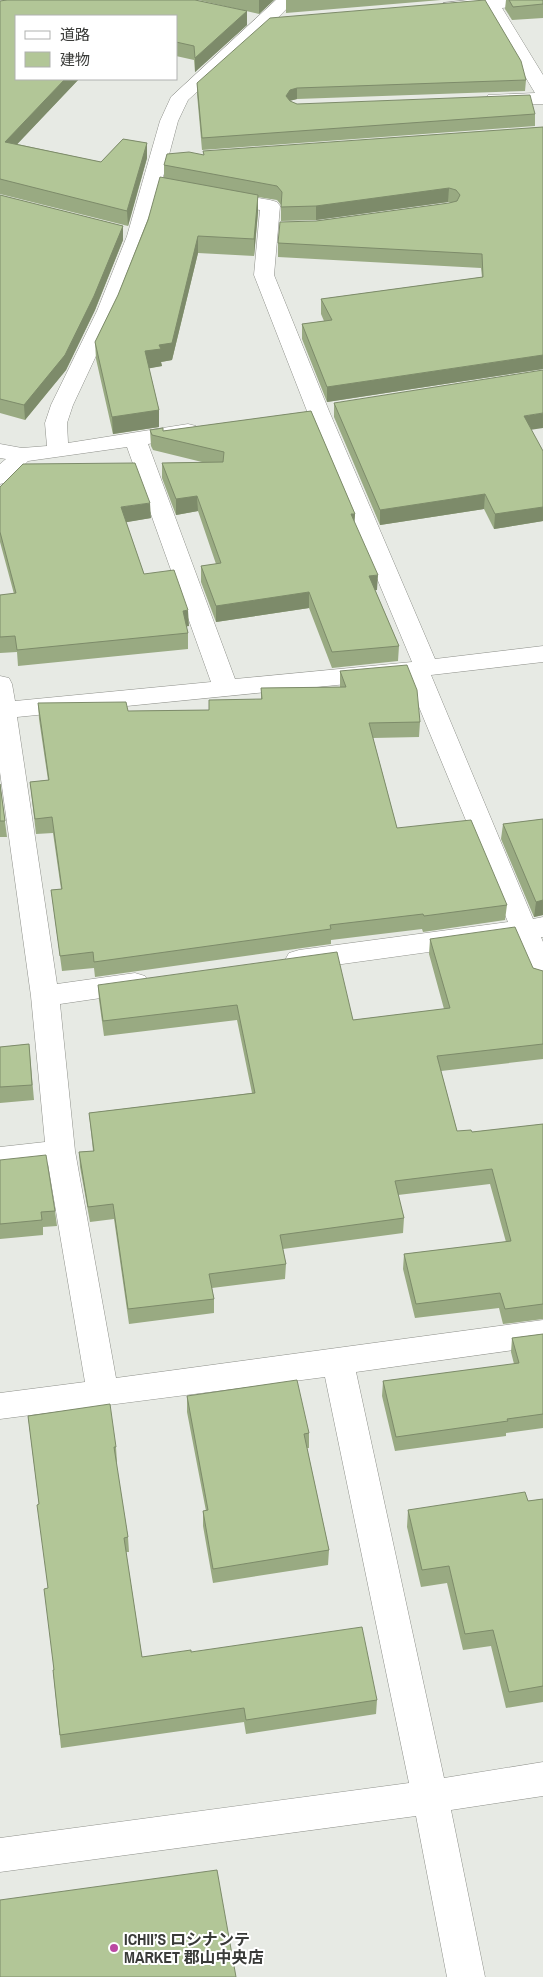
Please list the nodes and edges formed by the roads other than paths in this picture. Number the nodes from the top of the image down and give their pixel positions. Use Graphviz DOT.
graph roads {
  1 [pos="286,0"];
  2 [pos="528,0"];
  3 [pos="490,2"];
  4 [pos="432,8"];
  5 [pos="245,18"];
  6 [pos="294,20"];
  7 [pos="264,22"];
  8 [pos="543,91"];
  9 [pos="543,98"];
  10 [pos="474,100"];
  11 [pos="177,160"];
  12 [pos="157,161"];
  13 [pos="151,184"];
  14 [pos="212,427"];
  15 [pos="135,439"];
  16 [pos="0,451"];
  17 [pos="58,451"];
  18 [pos="22,455"];
  19 [pos="0,477"];
  20 [pos="543,654"];
  21 [pos="421,668"];
  22 [pos="0,684"];
  23 [pos="226,688"];
  24 [pos="2,711"];
  25 [pos="534,928"];
  26 [pos="270,964"];
  27 [pos="543,975"];
  28 [pos="163,980"];
  29 [pos="45,996"];
  30 [pos="60,1152"];
  31 [pos="0,1158"];
  32 [pos="543,1333"];
  33 [pos="338,1362"];
  34 [pos="103,1394"];
  35 [pos="0,1406"];
  36 [pos="543,1779"];
  37 [pos="430,1797"];
  38 [pos="0,1855"];
  39 [pos="466,1977"];
  1 -- 7 [label="street"];
  2 -- 3 [label="street"];
  3 -- 4 [label="street"];
  3 -- 8 [label="street"];
  5 -- 7 [label="street"];
  6 -- 7 [label="street"];
  7 -- 12 [label="street"];
  9 -- 10 [label="street"];
  11 -- 12 [label="street"];
  12 -- 13 [label="street"];
  13 -- 17 [label="street"];
  13 -- 21 [label="street"];
  14 -- 15 [label="street"];
  15 -- 17 [label="street"];
  15 -- 23 [label="street"];
  16 -- 18 [label="street"];
  17 -- 18 [label="street"];
  18 -- 19 [label="street"];
  20 -- 21 [label="street"];
  21 -- 23 [label="street"];
  21 -- 25 [label="street"];
  22 -- 24 [label="street"];
  23 -- 24 [label="street"];
  24 -- 29 [label="street"];
  25 -- 26 [label="street"];
  25 -- 27 [label="street"];
  28 -- 29 [label="street"];
  29 -- 30 [label="street"];
  30 -- 31 [label="street"];
  30 -- 34 [label="street"];
  32 -- 33 [label="street"];
  33 -- 34 [label="street"];
  33 -- 37 [label="street"];
  34 -- 35 [label="street"];
  36 -- 37 [label="street"];
  37 -- 38 [label="street"];
  37 -- 39 [label="street"];
}
